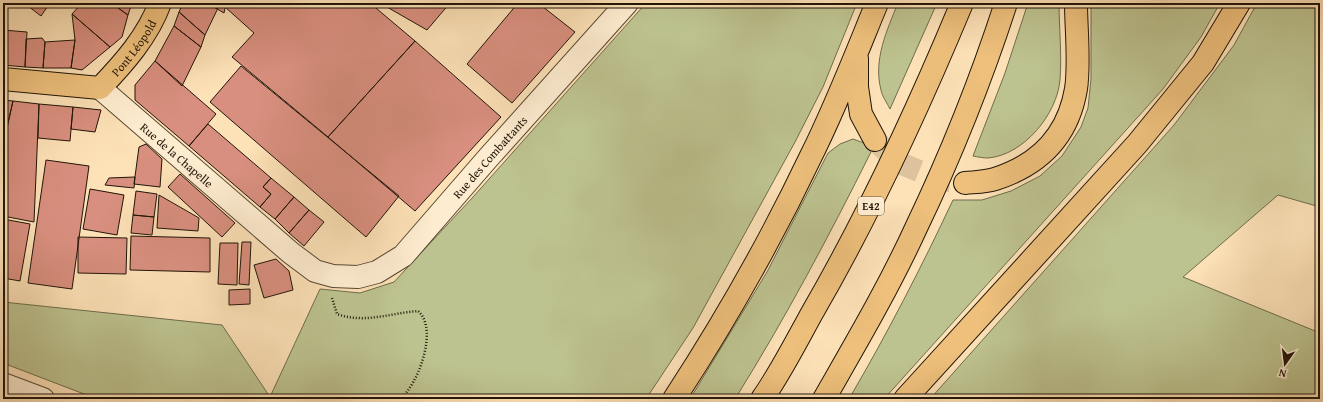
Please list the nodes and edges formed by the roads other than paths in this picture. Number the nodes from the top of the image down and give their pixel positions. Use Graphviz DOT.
graph roads {
  1 [pos="627,3"];
  2 [pos="877,3"];
  3 [pos="962,3"];
  4 [pos="1006,3"];
  5 [pos="1076,3"];
  6 [pos="1239,3"];
  7 [pos="158,4"];
  8 [pos="857,52"];
  9 [pos="3,79"];
  10 [pos="100,88"];
  11 [pos="875,140"];
  12 [pos="965,183"];
  13 [pos="333,276"];
  14 [pos="3,384"];
  15 [pos="43,399"];
  16 [pos="674,399"];
  17 [pos="762,399"];
  18 [pos="824,399"];
  19 [pos="905,399"];
  1 -- 13 [label="street, Rue des Combattants"];
  2 -- 8 [label="main road"];
  3 -- 17 [label="main road, E42"];
  4 -- 18 [label="main road"];
  5 -- 12 [label="main road"];
  6 -- 19 [label="main road"];
  7 -- 10 [label="main road, Pont Léopold"];
  8 -- 11 [label="main road"];
  8 -- 16 [label="main road"];
  9 -- 10 [label="main road"];
  10 -- 13 [label="street, Rue de la Chapelle"];
  14 -- 15 [label="street"];
}
